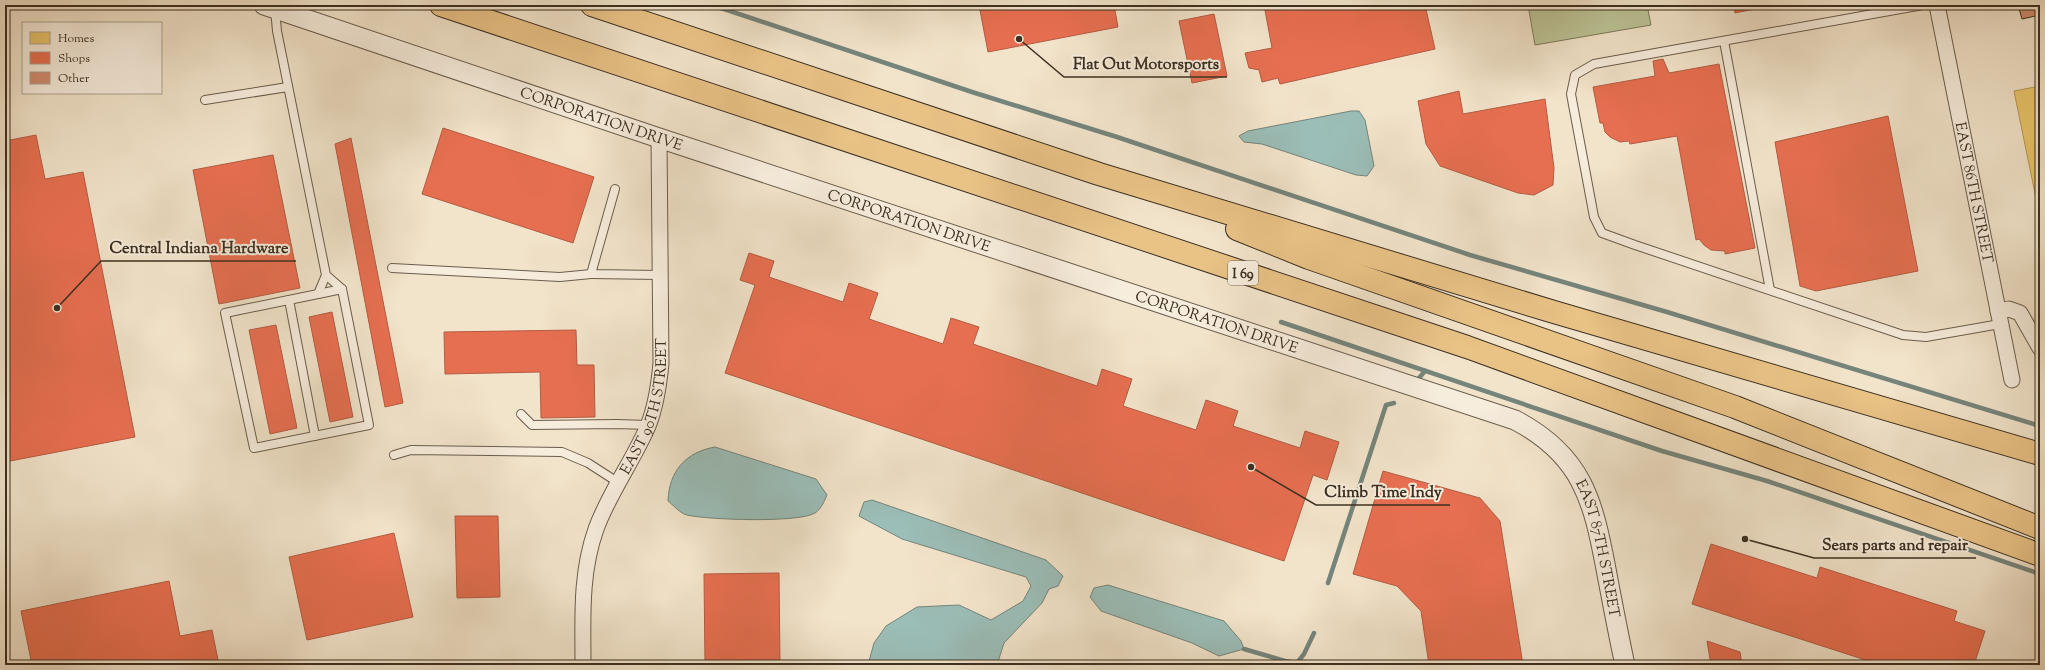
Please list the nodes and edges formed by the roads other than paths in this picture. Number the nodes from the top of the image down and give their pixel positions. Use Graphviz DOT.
graph roads {
  1 [pos="441,5"];
  2 [pos="592,5"];
  3 [pos="1923,5"];
  4 [pos="1937,5"];
  5 [pos="269,7"];
  6 [pos="1724,40"];
  7 [pos="288,87"];
  8 [pos="205,100"];
  9 [pos="659,138"];
  10 [pos="1100,174"];
  11 [pos="615,189"];
  12 [pos="392,268"];
  13 [pos="591,274"];
  14 [pos="660,274"];
  15 [pos="326,275"];
  16 [pos="342,289"];
  17 [pos="1770,290"];
  18 [pos="318,294"];
  19 [pos="289,300"];
  20 [pos="1999,317"];
  21 [pos="2040,348"];
  22 [pos="2012,380"];
  23 [pos="521,414"];
  24 [pos="648,425"];
  25 [pos="315,436"];
  26 [pos="1550,444"];
  27 [pos="2040,454"];
  28 [pos="394,455"];
  29 [pos="619,483"];
  30 [pos="2040,528"];
  31 [pos="2040,555"];
  32 [pos="583,665"];
  33 [pos="1625,665"];
  1 -- 31 [label="highway, I 69"];
  2 -- 10 [label="highway"];
  3 -- 6 [label="lane"];
  4 -- 20 [label="street, EAST 86TH STREET"];
  5 -- 7 [label="lane"];
  5 -- 9 [label="street, CORPORATION DRIVE"];
  6 -- 17 [label="lane"];
  6 -- 17 [label="lane"];
  7 -- 8 [label="lane"];
  7 -- 15 [label="lane"];
  9 -- 14 [label="street, EAST 90TH STREET"];
  9 -- 26 [label="street, CORPORATION DRIVE"];
  10 -- 27 [label="highway"];
  10 -- 30 [label="highway"];
  11 -- 13 [label="lane"];
  12 -- 13 [label="lane"];
  13 -- 14 [label="lane"];
  14 -- 24 [label="street, EAST 90TH STREET"];
  15 -- 16 [label="lane"];
  15 -- 18 [label="lane"];
  16 -- 18 [label="lane"];
  16 -- 25 [label="lane"];
  17 -- 20 [label="lane"];
  18 -- 19 [label="lane"];
  19 -- 25 [label="lane"];
  19 -- 25 [label="lane"];
  20 -- 21 [label="street"];
  20 -- 22 [label="street, EAST 86TH STREET"];
  23 -- 24 [label="lane"];
  24 -- 29 [label="street, EAST 90TH STREET"];
  26 -- 33 [label="street, EAST 87TH STREET"];
  28 -- 29 [label="lane"];
  29 -- 32 [label="street, EAST 90TH STREET"];
}
